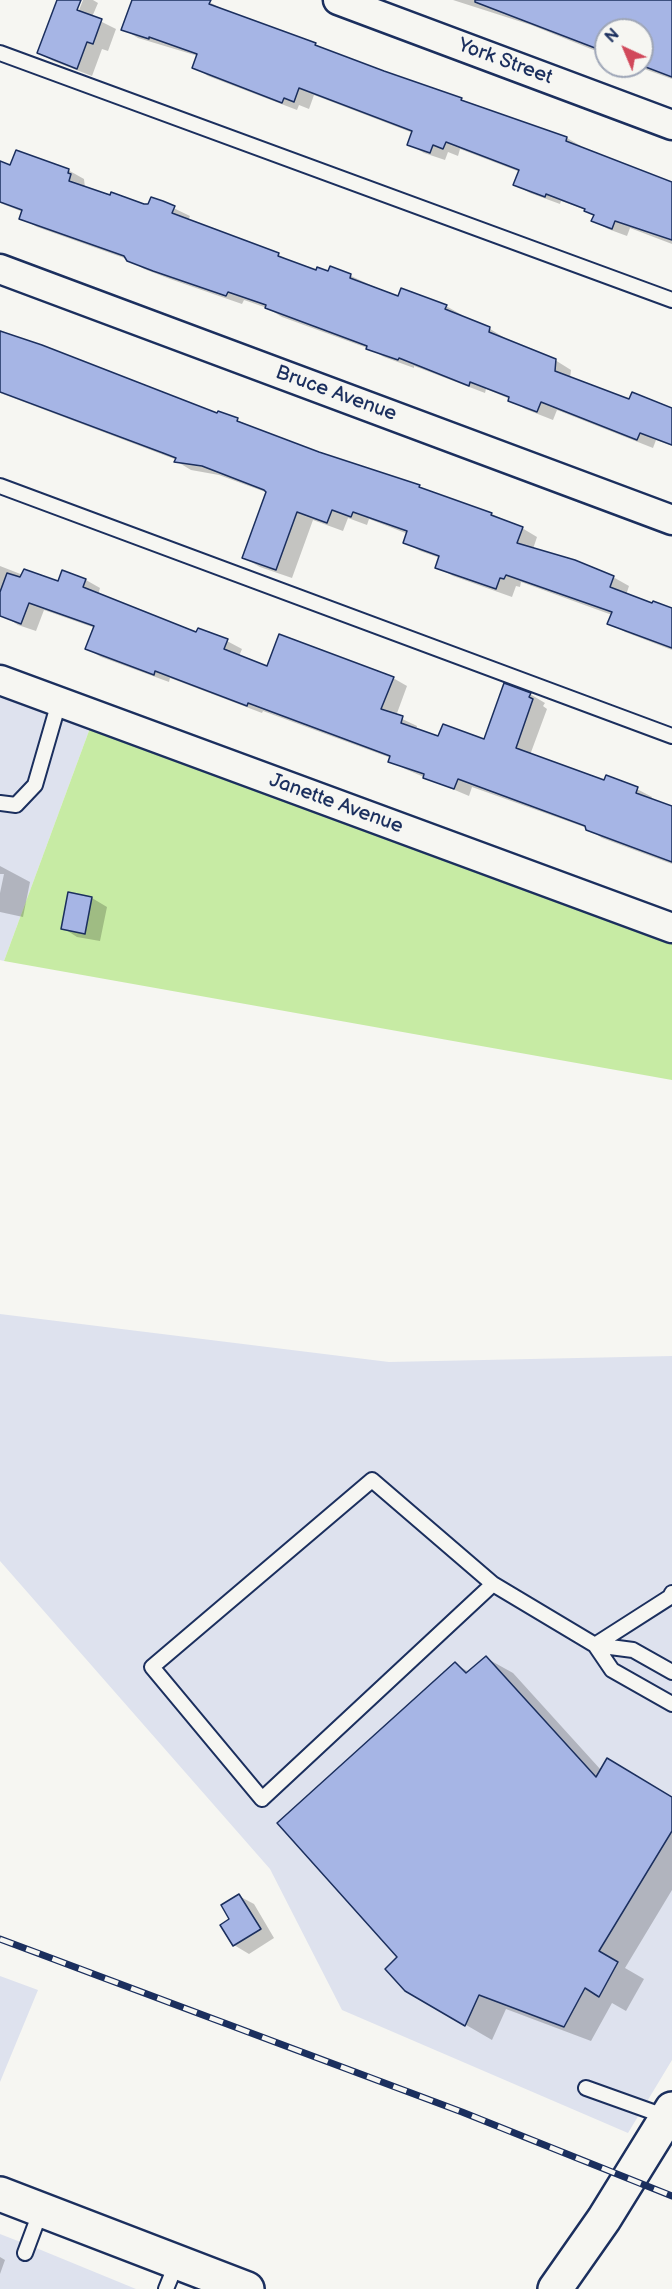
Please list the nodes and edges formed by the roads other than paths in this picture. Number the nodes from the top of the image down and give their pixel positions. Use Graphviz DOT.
graph roads {
  1 [pos="338,0"];
  2 [pos="0,53"];
  3 [pos="672,125"];
  4 [pos="0,268"];
  5 [pos="672,300"];
  6 [pos="0,486"];
  7 [pos="672,519"];
  8 [pos="0,680"];
  9 [pos="59,702"];
  10 [pos="672,736"];
  11 [pos="0,803"];
  12 [pos="672,928"];
  13 [pos="493,1584"];
  14 [pos="671,1596"];
  15 [pos="595,1645"];
  16 [pos="672,1672"];
  17 [pos="672,1704"];
  18 [pos="586,2088"];
  19 [pos="669,2113"];
  20 [pos="0,2194"];
  21 [pos="41,2210"];
  22 [pos="25,2253"];
  23 [pos="171,2275"];
  24 [pos="247,2289"];
  25 [pos="555,2289"];
  1 -- 3 [label="street, York Street"];
  2 -- 5 [label="lane"];
  4 -- 7 [label="street, Bruce Avenue"];
  6 -- 10 [label="lane"];
  8 -- 9 [label="street, Janette Avenue"];
  9 -- 11 [label="lane"];
  9 -- 12 [label="street, Janette Avenue"];
  13 -- 13 [label="lane"];
  13 -- 15 [label="lane"];
  14 -- 15 [label="lane"];
  15 -- 16 [label="lane"];
  15 -- 17 [label="lane"];
  18 -- 19 [label="lane"];
  19 -- 25 [label="main road"];
  20 -- 21 [label="main road"];
  21 -- 22 [label="lane"];
  21 -- 23 [label="main road"];
  23 -- 24 [label="main road"];
}
